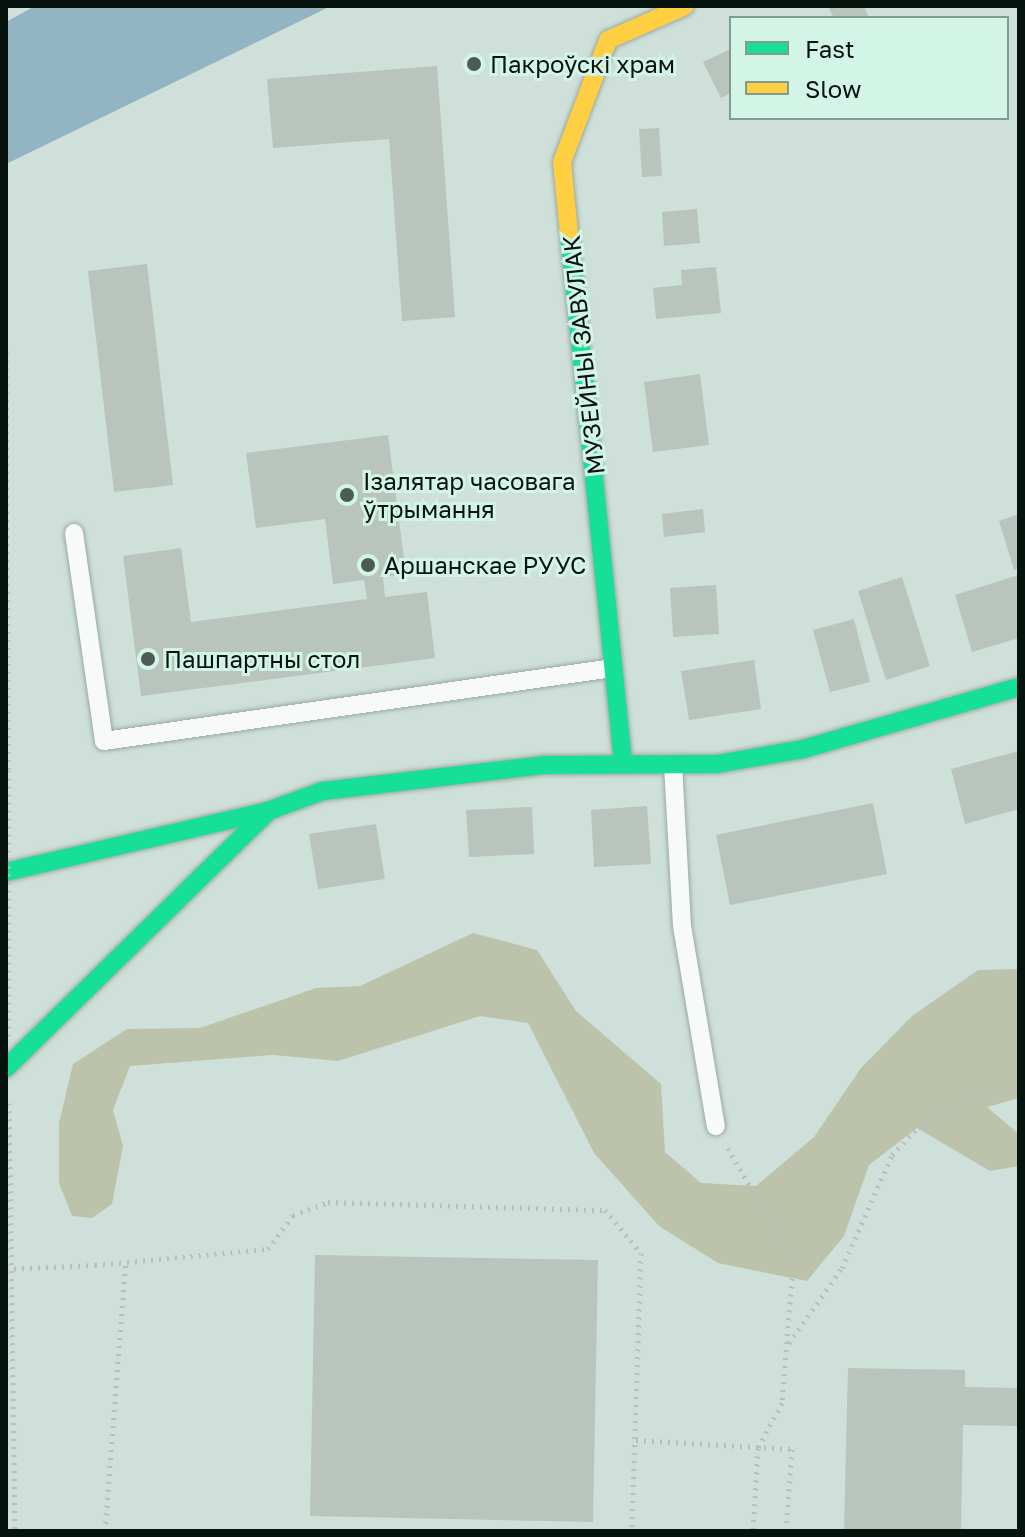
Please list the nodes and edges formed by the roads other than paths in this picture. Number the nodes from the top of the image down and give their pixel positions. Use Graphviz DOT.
graph roads {
  1 [pos="685,6"];
  2 [pos="74,533"];
  3 [pos="616,668"];
  4 [pos="1019,687"];
  5 [pos="623,762"];
  6 [pos="673,762"];
  7 [pos="268,811"];
  8 [pos="6,872"];
  9 [pos="7,1067"];
  10 [pos="716,1126"];
  1 -- 3 [label="main road, МУЗЕЙНЫ ЗАВУЛАК"];
  2 -- 3 [label="lane"];
  3 -- 5 [label="main road, МУЗЕЙНЫ ЗАВУЛАК"];
  4 -- 6 [label="main road"];
  5 -- 6 [label="main road"];
  5 -- 7 [label="main road"];
  6 -- 10 [label="lane"];
  7 -- 8 [label="main road"];
  7 -- 9 [label="main road"];
}
